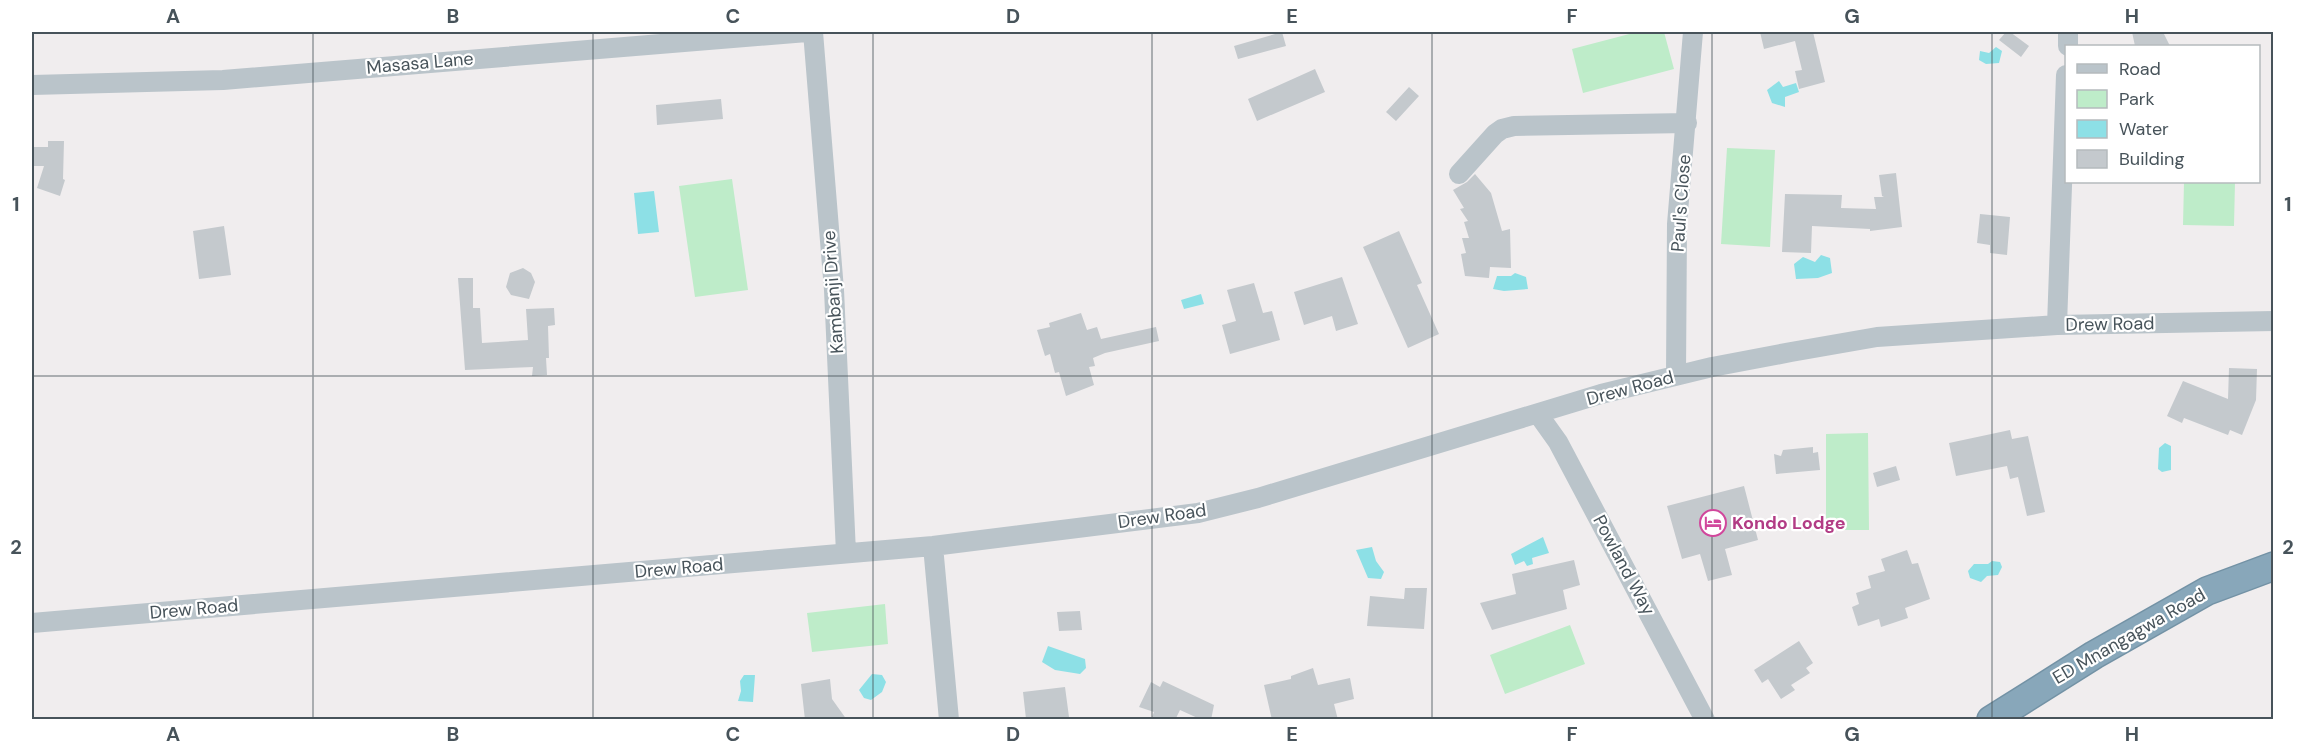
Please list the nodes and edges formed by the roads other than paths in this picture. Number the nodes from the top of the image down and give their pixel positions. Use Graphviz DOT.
graph roads {
  1 [pos="807,32"];
  2 [pos="813,32"];
  3 [pos="1693,32"];
  4 [pos="32,85"];
  5 [pos="1687,123"];
  6 [pos="2065,125"];
  7 [pos="1459,174"];
  8 [pos="2274,321"];
  9 [pos="2057,325"];
  10 [pos="1676,376"];
  11 [pos="1538,414"];
  12 [pos="933,546"];
  13 [pos="846,553"];
  14 [pos="2274,566"];
  15 [pos="32,623"];
  16 [pos="949,720"];
  17 [pos="1705,720"];
  18 [pos="1991,720"];
  1 -- 4 [label="street, Masasa Lane"];
  2 -- 13 [label="street, Kambanji Drive"];
  3 -- 5 [label="street, Paul's Close"];
  5 -- 7 [label="street"];
  5 -- 10 [label="street, Paul's Close"];
  6 -- 9 [label="street"];
  8 -- 9 [label="street, Drew Road"];
  9 -- 10 [label="street, Drew Road"];
  10 -- 11 [label="street, Drew Road"];
  11 -- 12 [label="street, Drew Road"];
  11 -- 17 [label="street, Powland Way"];
  12 -- 13 [label="street, Drew Road"];
  12 -- 16 [label="street"];
  13 -- 15 [label="street, Drew Road"];
  14 -- 18 [label="highway, ED Mnangagwa Road"];
}
